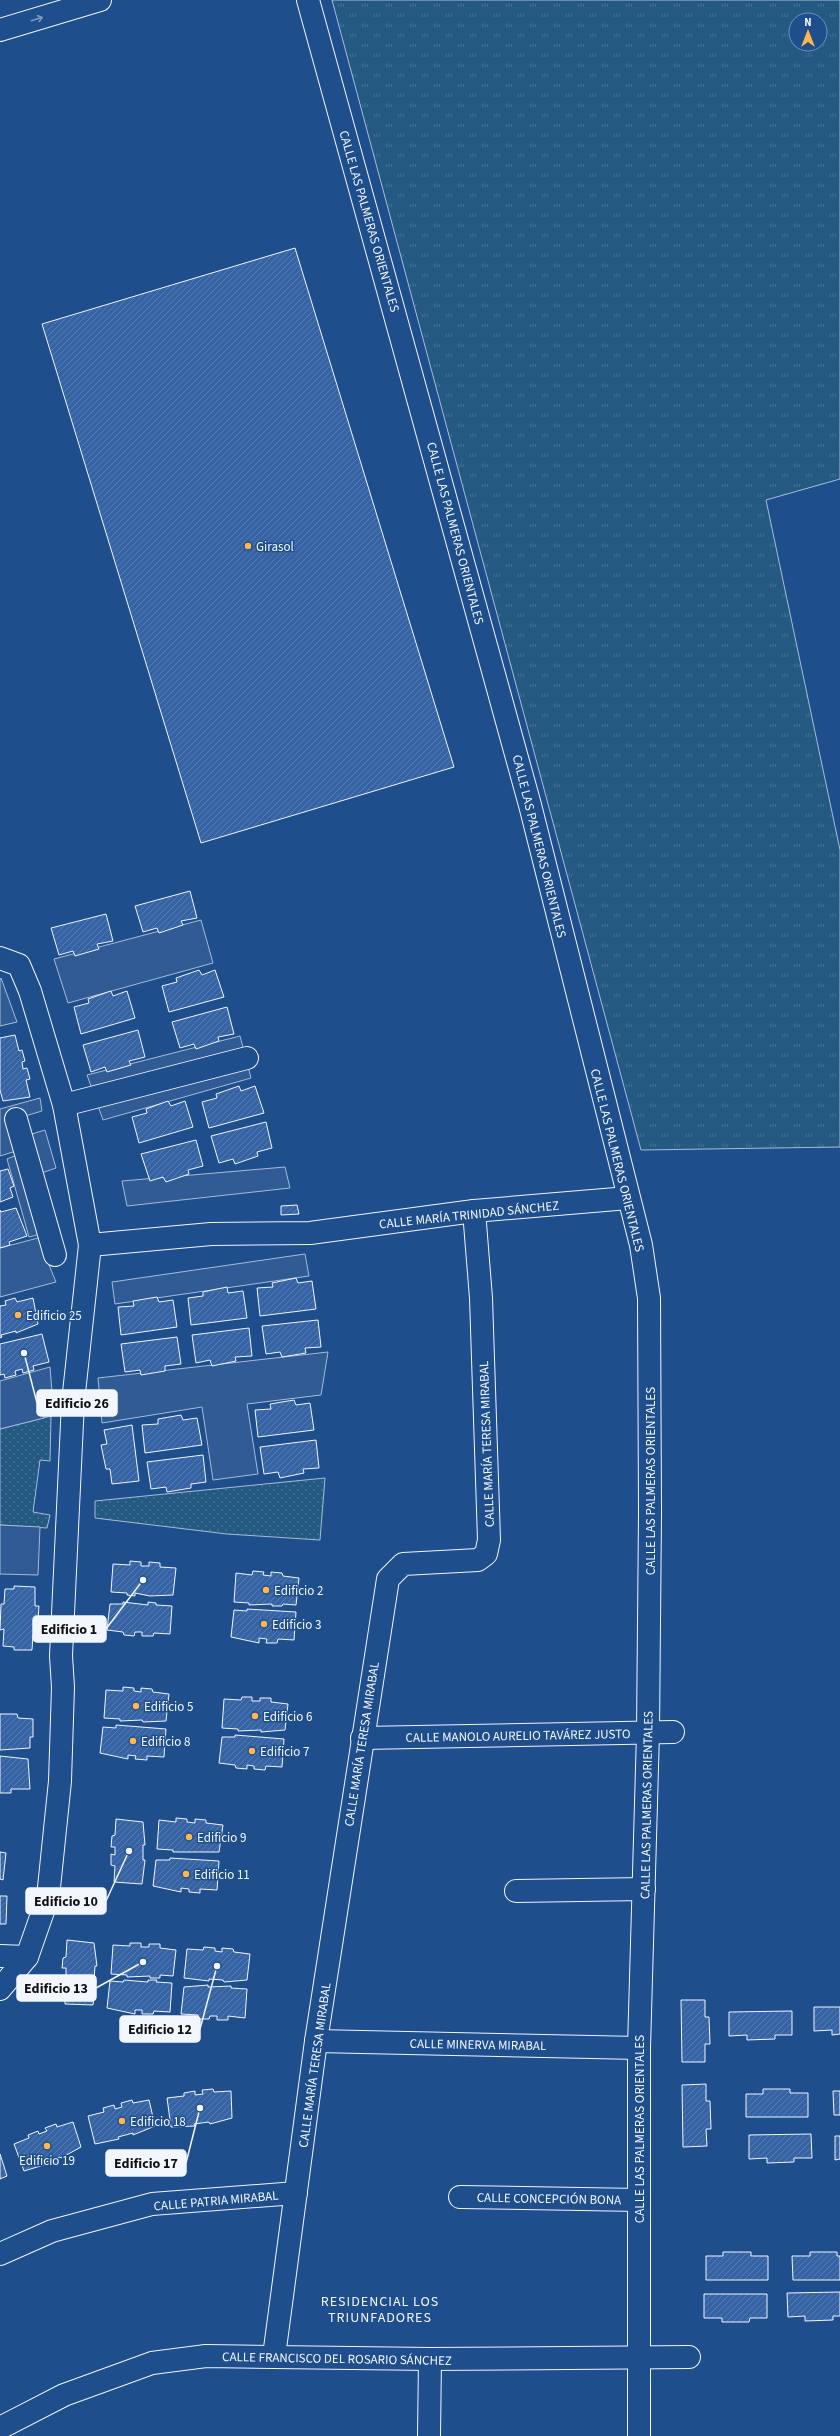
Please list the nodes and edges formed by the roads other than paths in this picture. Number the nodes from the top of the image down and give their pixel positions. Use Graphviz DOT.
graph roads {
  1 [pos="100,0"];
  2 [pos="308,0"];
  3 [pos="0,30"];
  4 [pos="0,958"];
  5 [pos="247,1058"];
  6 [pos="64,1105"];
  7 [pos="16,1119"];
  8 [pos="628,1198"];
  9 [pos="474,1211"];
  10 [pos="90,1245"];
  11 [pos="55,1254"];
  12 [pos="673,1732"];
  13 [pos="648,1733"];
  14 [pos="362,1738"];
  15 [pos="644,1889"];
  16 [pos="516,1891"];
  17 [pos="0,1956"];
  18 [pos="27,1957"];
  19 [pos="0,1989"];
  20 [pos="316,2041"];
  21 [pos="639,2048"];
  22 [pos="296,2193"];
  23 [pos="460,2197"];
  24 [pos="639,2200"];
  25 [pos="0,2254"];
  26 [pos="274,2356"];
  27 [pos="689,2357"];
  28 [pos="637,2358"];
  29 [pos="430,2359"];
  30 [pos="0,2428"];
  31 [pos="429,2436"];
  32 [pos="639,2436"];
  3 -- 1 [label="street, one-way"];
  2 -- 8 [label="street, CALLE LAS PALMERAS ORIENTALES"];
  4 -- 6 [label="street"];
  5 -- 6 [label="street"];
  6 -- 10 [label="street"];
  7 -- 11 [label="street"];
  8 -- 9 [label="street, CALLE MARÍA TRINIDAD SÁNCHEZ"];
  8 -- 13 [label="street, CALLE LAS PALMERAS ORIENTALES"];
  9 -- 10 [label="street, CALLE MARÍA TRINIDAD SÁNCHEZ"];
  9 -- 14 [label="street, CALLE MARÍA TERESA MIRABAL"];
  10 -- 18 [label="street"];
  12 -- 13 [label="street, CALLE MANOLO AURELIO TAVÁREZ JUSTO"];
  13 -- 14 [label="street, CALLE MANOLO AURELIO TAVÁREZ JUSTO"];
  13 -- 15 [label="street, CALLE LAS PALMERAS ORIENTALES"];
  14 -- 20 [label="street, CALLE MARÍA TERESA MIRABAL"];
  15 -- 16 [label="street"];
  15 -- 21 [label="street, CALLE LAS PALMERAS ORIENTALES"];
  17 -- 18 [label="street"];
  18 -- 19 [label="street"];
  20 -- 21 [label="street, CALLE MINERVA MIRABAL"];
  20 -- 22 [label="street, CALLE MARÍA TERESA MIRABAL"];
  21 -- 24 [label="street, CALLE LAS PALMERAS ORIENTALES"];
  22 -- 25 [label="street, CALLE PATRIA MIRABAL"];
  22 -- 26 [label="street, CALLE MARÍA TERESA MIRABAL"];
  23 -- 24 [label="street, CALLE CONCEPCIÓN BONA"];
  24 -- 28 [label="street, CALLE LAS PALMERAS ORIENTALES"];
  26 -- 29 [label="street, CALLE FRANCISCO DEL ROSARIO SÁNCHEZ"];
  26 -- 30 [label="street, CALLE FRANCISCO DEL ROSARIO SÁNCHEZ"];
  27 -- 28 [label="street, CALLE FRANCISCO DEL ROSARIO SÁNCHEZ"];
  28 -- 29 [label="street, CALLE FRANCISCO DEL ROSARIO SÁNCHEZ"];
  28 -- 32 [label="street, CALLE LAS PALMERAS ORIENTALES"];
  29 -- 31 [label="street"];
}
